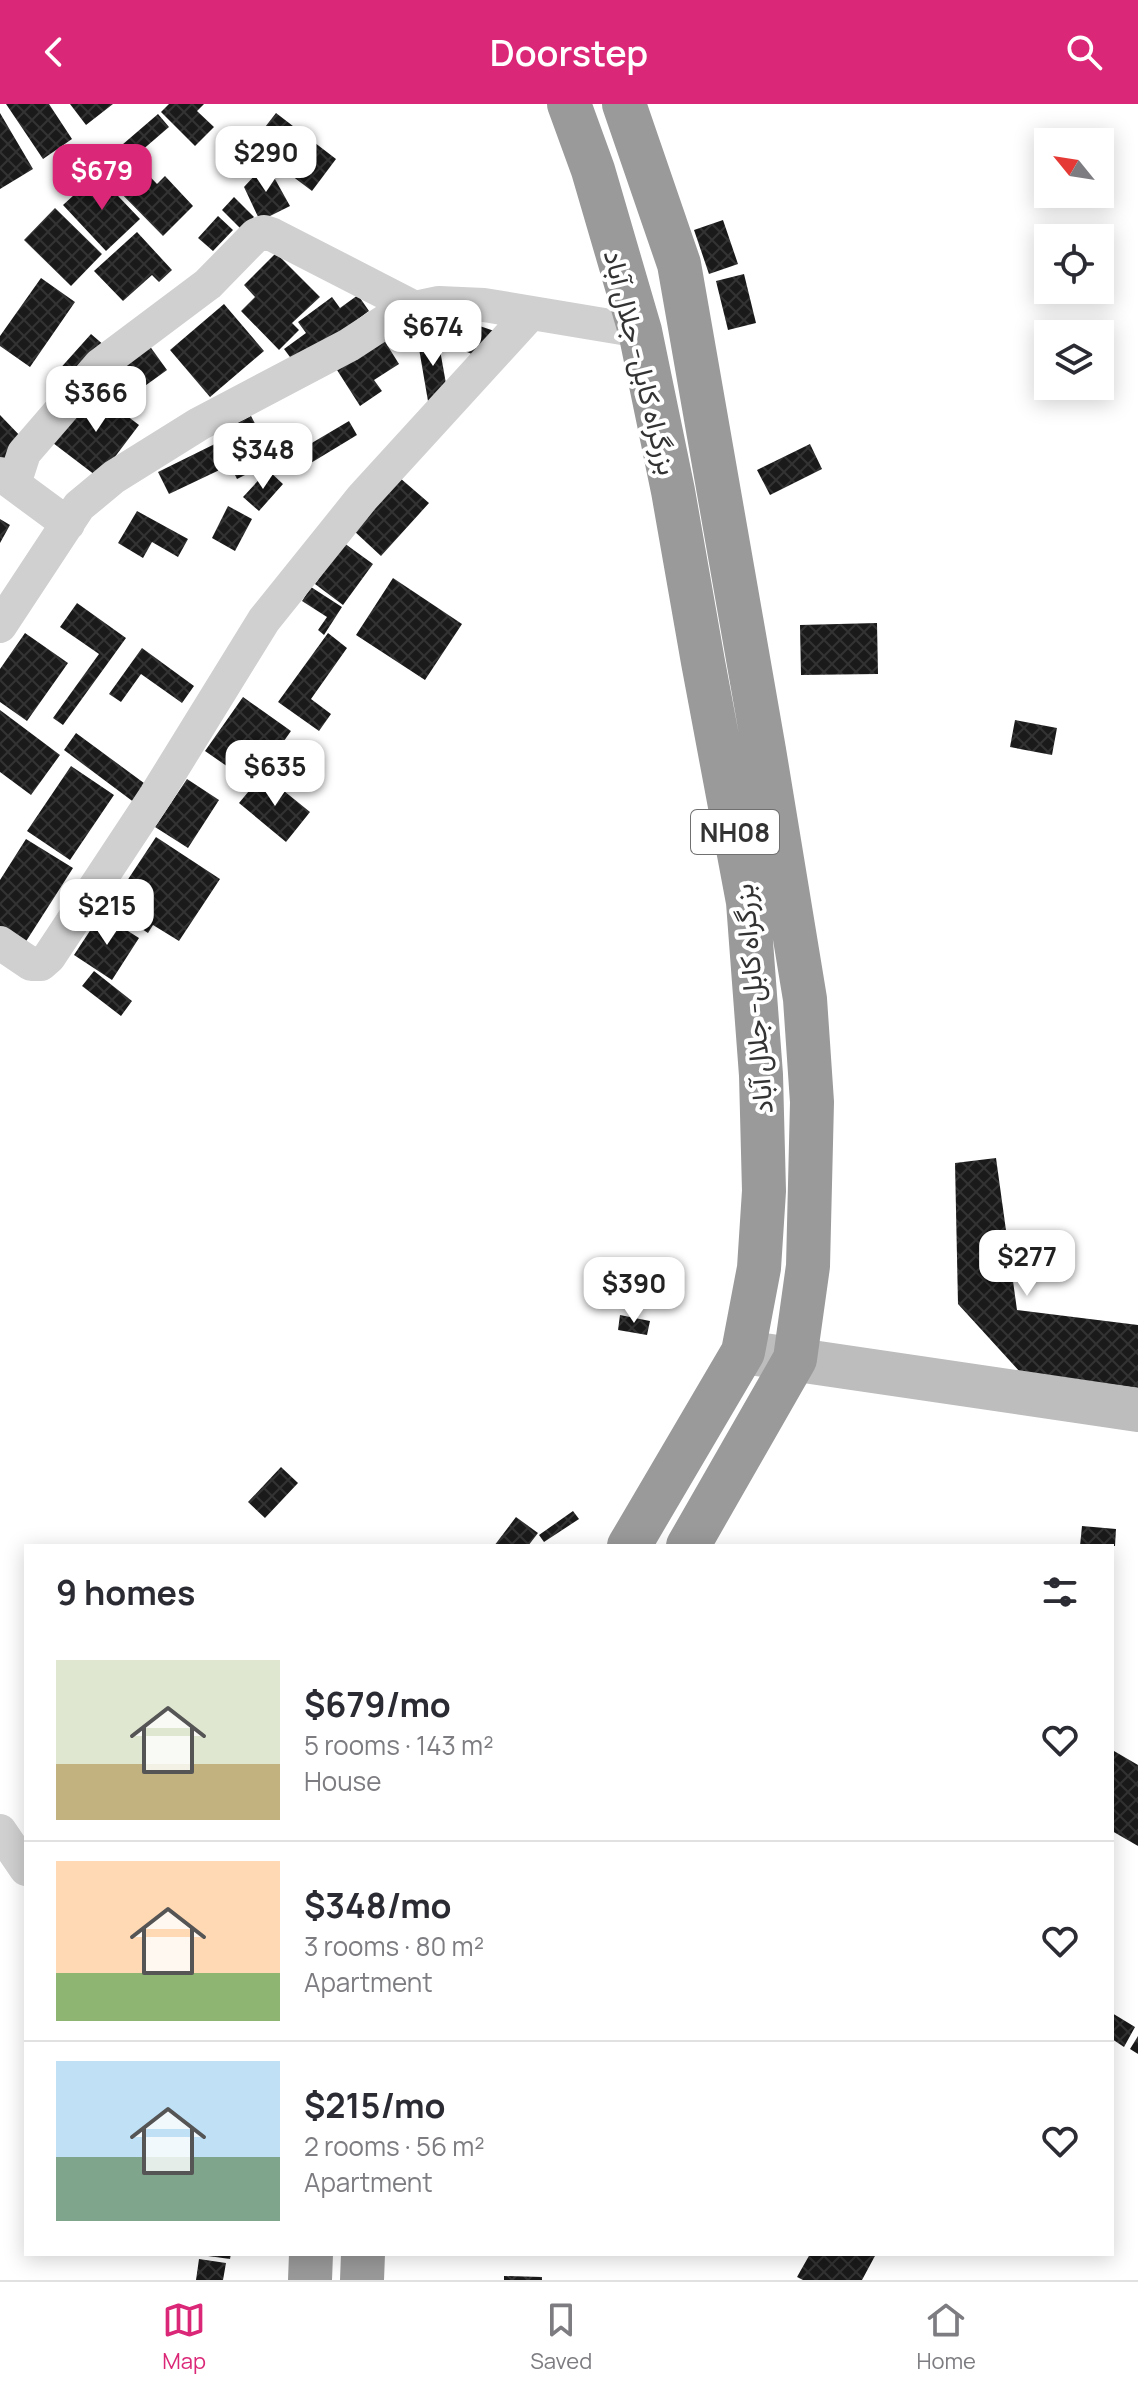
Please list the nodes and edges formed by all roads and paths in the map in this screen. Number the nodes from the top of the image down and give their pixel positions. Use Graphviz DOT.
graph roads {
  1 [pos="569,104"];
  2 [pos="624,104"];
  3 [pos="415,308"];
  4 [pos="531,313"];
  5 [pos="640,331"];
  6 [pos="7,479"];
  7 [pos="68,524"];
  8 [pos="0,626"];
  9 [pos="0,943"];
  10 [pos="743,1352"];
  11 [pos="795,1359"];
  12 [pos="1138,1410"];
  13 [pos="630,1544"];
  14 [pos="689,1544"];
  15 [pos="0,1831"];
  16 [pos="24,1866"];
  17 [pos="311,2256"];
  18 [pos="363,2256"];
  19 [pos="310,2280"];
  20 [pos="362,2280"];
  1 -- 5 [label="highway, بزرگراه کابل- جلال آباد / NH08"];
  2 -- 11 [label="highway, بزرگراه کابل- جلال آباد / NH08"];
  3 -- 4 [label="street"];
  3 -- 6 [label="street"];
  3 -- 7 [label="street"];
  4 -- 5 [label="street"];
  4 -- 9 [label="street"];
  5 -- 10 [label="highway, بزرگراه کابل- جلال آباد / NH08"];
  6 -- 7 [label="street"];
  7 -- 8 [label="street"];
  10 -- 11 [label="street"];
  10 -- 13 [label="highway, بزرگراه کابل- جلال آباد / NH08"];
  11 -- 12 [label="street"];
  11 -- 14 [label="highway, بزرگراه کابل- جلال آباد / NH08"];
  15 -- 16 [label="street"];
  17 -- 19 [label="highway"];
  18 -- 20 [label="highway"];
}
